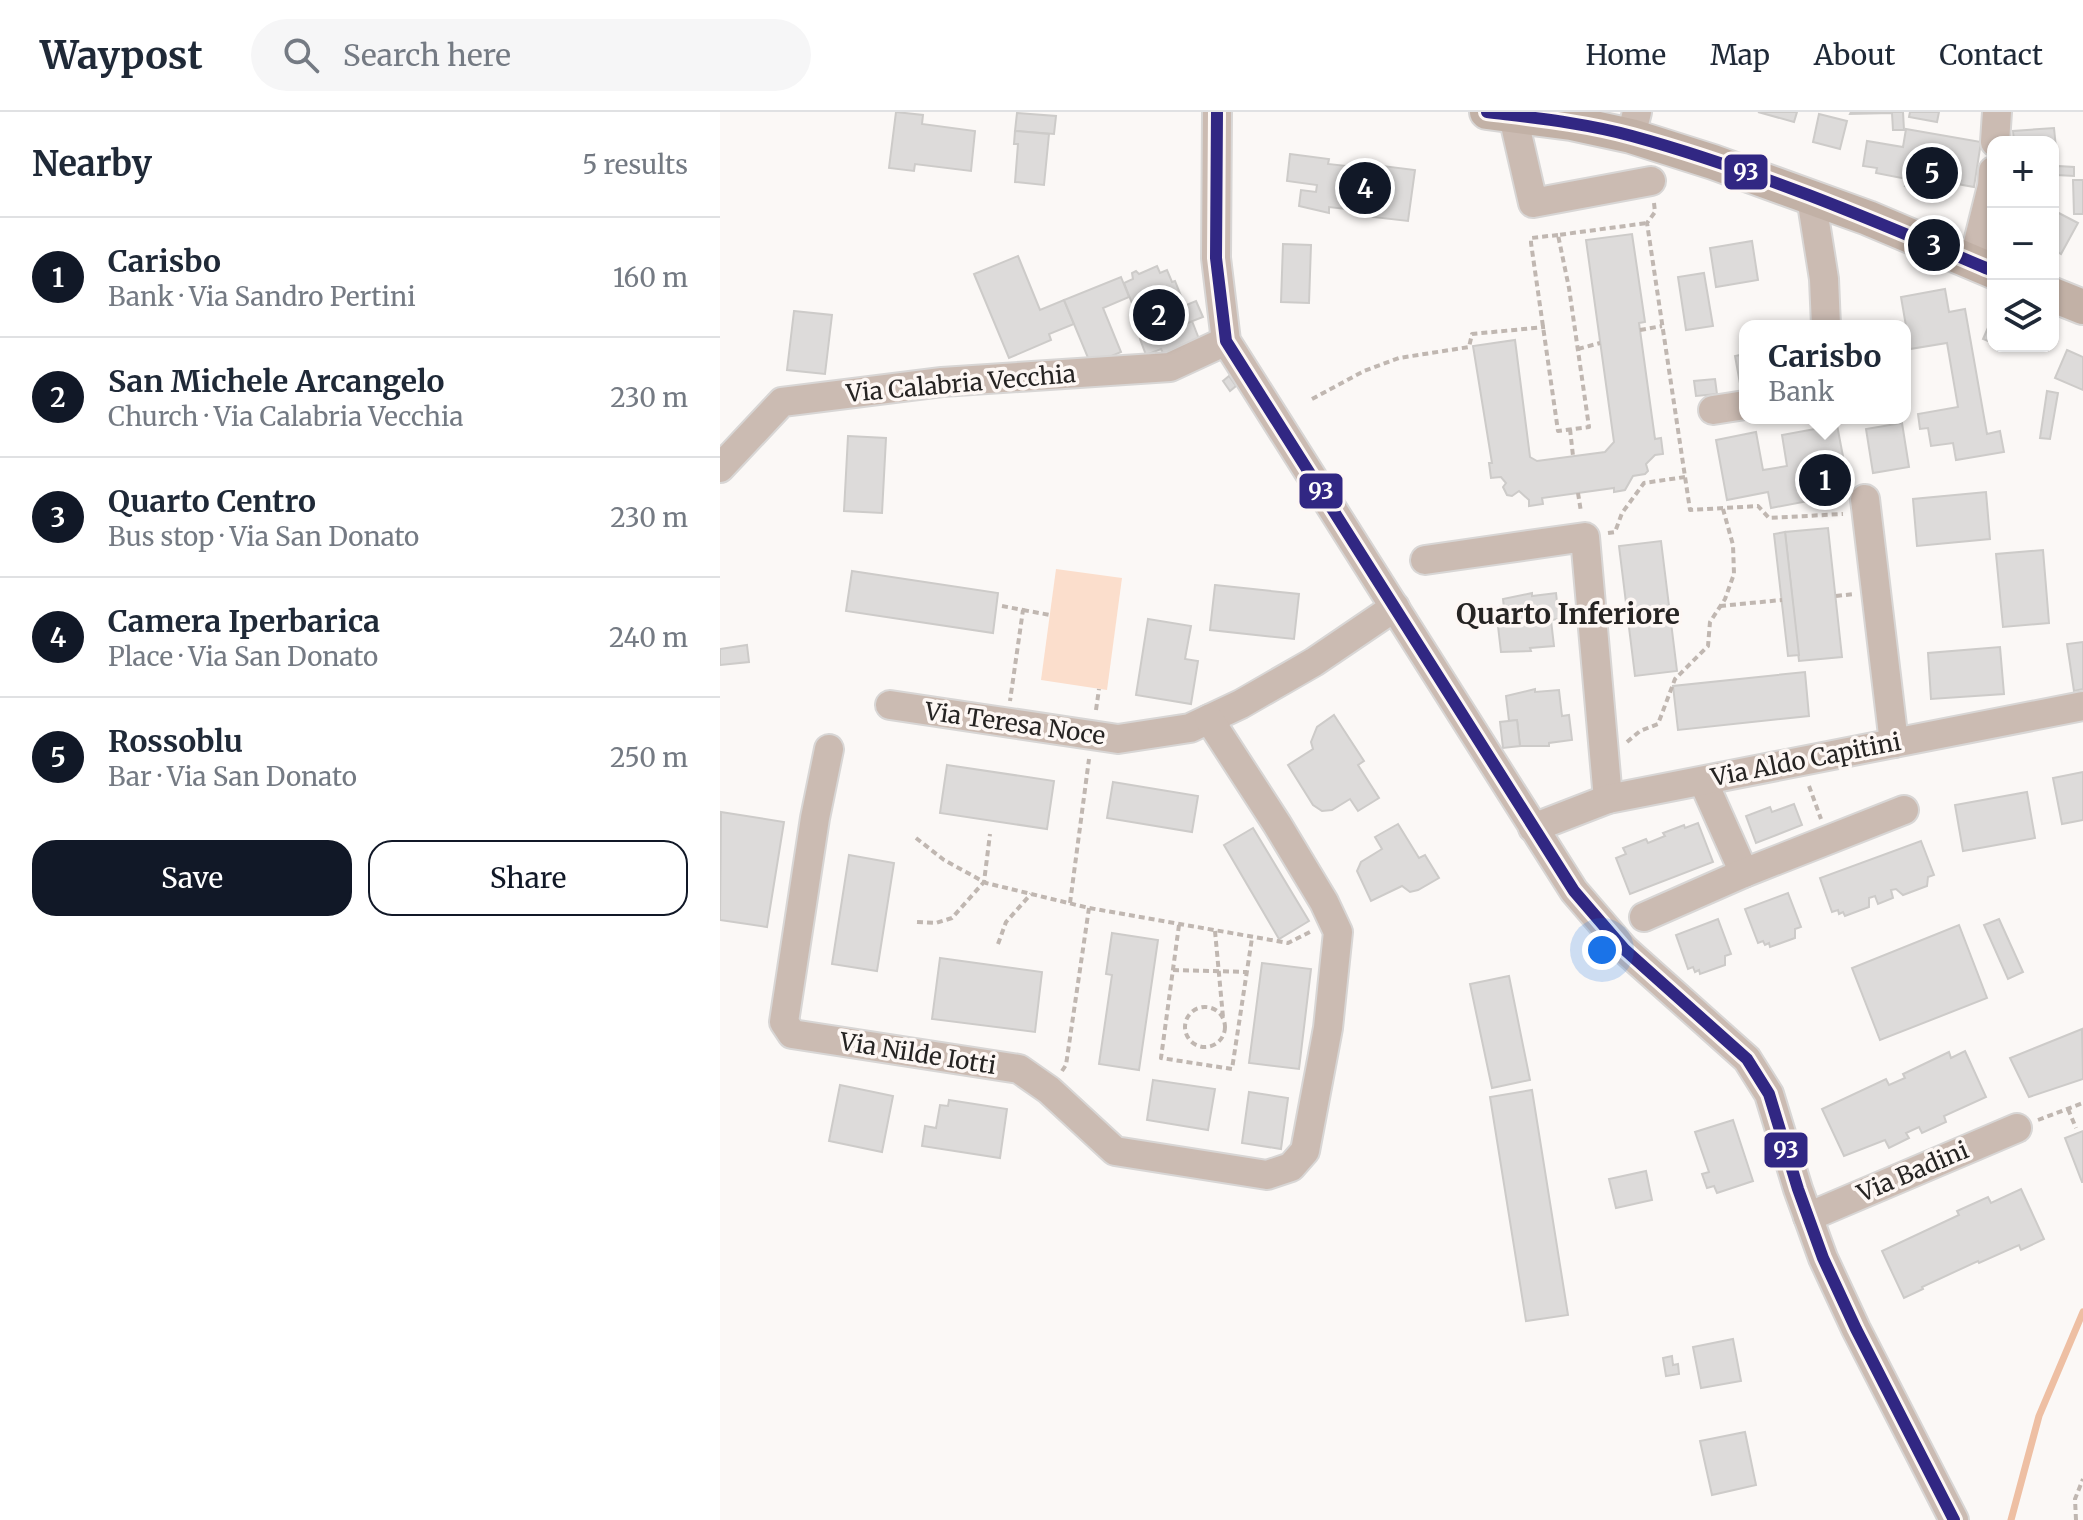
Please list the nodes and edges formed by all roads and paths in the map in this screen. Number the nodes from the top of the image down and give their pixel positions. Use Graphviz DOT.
graph roads {
  1 [pos="1217,112"];
  2 [pos="1997,112"];
  3 [pos="1500,114"];
  4 [pos="1634,124"];
  5 [pos="1995,136"];
  6 [pos="1651,181"];
  7 [pos="1811,197"];
  8 [pos="1990,208"];
  9 [pos="1647,223"];
  10 [pos="1558,235"];
  11 [pos="1983,267"];
  12 [pos="2059,297"];
  13 [pos="2083,307"];
  14 [pos="1826,320"];
  15 [pos="1662,326"];
  16 [pos="1545,327"];
  17 [pos="1640,330"];
  18 [pos="1226,341"];
  19 [pos="1600,343"];
  20 [pos="1578,349"];
  21 [pos="1312,399"];
  22 [pos="1739,406"];
  23 [pos="1713,410"];
  24 [pos="1570,429"];
  25 [pos="1573,456"];
  26 [pos="720,468"];
  27 [pos="1685,477"];
  28 [pos="1865,499"];
  29 [pos="1723,508"];
  30 [pos="1585,537"];
  31 [pos="1425,560"];
  32 [pos="1782,600"];
  33 [pos="1002,606"];
  34 [pos="1720,606"];
  35 [pos="1395,607"];
  36 [pos="1023,610"];
  37 [pos="1050,615"];
  38 [pos="890,705"];
  39 [pos="2083,706"];
  40 [pos="1209,719"];
  41 [pos="1007,723"];
  42 [pos="1092,735"];
  43 [pos="1894,743"];
  44 [pos="1623,745"];
  45 [pos="829,749"];
  46 [pos="1800,762"];
  47 [pos="1703,781"];
  48 [pos="1608,799"];
  49 [pos="1904,810"];
  50 [pos="1533,828"];
  51 [pos="990,834"];
  52 [pos="916,838"];
  53 [pos="1829,840"];
  54 [pos="1744,873"];
  55 [pos="984,882"];
  56 [pos="1031,894"];
  57 [pos="1070,903"];
  58 [pos="1089,908"];
  59 [pos="1644,917"];
  60 [pos="1332,921"];
  61 [pos="917,922"];
  62 [pos="1179,925"];
  63 [pos="1215,931"];
  64 [pos="1252,938"];
  65 [pos="998,944"];
  66 [pos="1173,970"];
  67 [pos="1219,972"];
  68 [pos="1247,972"];
  69 [pos="1223,1019"];
  70 [pos="1049,1090"];
  71 [pos="2083,1103"];
  72 [pos="2068,1109"];
  73 [pos="2017,1128"];
  74 [pos="2076,1128"];
  75 [pos="1808,1217"];
  76 [pos="2083,1479"];
  77 [pos="1954,1520"];
  78 [pos="2076,1520"];
  1 -- 18 [label="street"];
  2 -- 5 [label="street"];
  3 -- 4 [label="main road"];
  3 -- 6 [label="street"];
  4 -- 7 [label="main road"];
  7 -- 11 [label="main road"];
  7 -- 14 [label="street"];
  8 -- 11 [label="street"];
  9 -- 10 [label="path"];
  10 -- 16 [label="path"];
  10 -- 20 [label="path"];
  12 -- 13 [label="main road"];
  15 -- 17 [label="path"];
  16 -- 21 [label="path"];
  16 -- 24 [label="path"];
  18 -- 26 [label="street, Via Calabria Vecchia"];
  18 -- 35 [label="street"];
  19 -- 20 [label="path"];
  20 -- 24 [label="path"];
  22 -- 23 [label="street"];
  24 -- 25 [label="path"];
  27 -- 30 [label="path"];
  28 -- 43 [label="street"];
  29 -- 34 [label="path"];
  30 -- 31 [label="street"];
  30 -- 48 [label="street"];
  32 -- 34 [label="path"];
  33 -- 36 [label="path"];
  34 -- 44 [label="path"];
  35 -- 40 [label="street, Via Teresa Noce"];
  35 -- 50 [label="street"];
  36 -- 37 [label="path"];
  36 -- 41 [label="path"];
  38 -- 41 [label="street, Via Teresa Noce"];
  39 -- 43 [label="street, Via Aldo Capitini"];
  40 -- 42 [label="street, Via Teresa Noce"];
  40 -- 60 [label="street, Via Nilde Iotti"];
  41 -- 42 [label="street, Via Teresa Noce"];
  42 -- 57 [label="path"];
  43 -- 46 [label="street, Via Aldo Capitini"];
  45 -- 70 [label="street, Via Nilde Iotti"];
  46 -- 47 [label="street, Via Aldo Capitini"];
  46 -- 53 [label="path"];
  47 -- 48 [label="street, Via Aldo Capitini"];
  47 -- 54 [label="street"];
  48 -- 50 [label="street, Via Aldo Capitini"];
  49 -- 53 [label="street"];
  50 -- 75 [label="street"];
  51 -- 55 [label="path"];
  52 -- 55 [label="path"];
  53 -- 54 [label="street"];
  54 -- 59 [label="street"];
  55 -- 56 [label="path"];
  55 -- 61 [label="path"];
  56 -- 57 [label="path"];
  56 -- 65 [label="path"];
  57 -- 58 [label="path"];
  58 -- 62 [label="path"];
  58 -- 70 [label="path"];
  60 -- 64 [label="path"];
  60 -- 70 [label="street, Via Nilde Iotti"];
  62 -- 63 [label="path"];
  62 -- 66 [label="path"];
  63 -- 64 [label="path"];
  63 -- 67 [label="path"];
  64 -- 68 [label="path"];
  66 -- 67 [label="path"];
  66 -- 68 [label="path"];
  67 -- 68 [label="path"];
  67 -- 69 [label="path"];
  69 -- 69 [label="path"];
  71 -- 72 [label="path"];
  72 -- 73 [label="path"];
  72 -- 74 [label="path"];
  73 -- 75 [label="street, Via Badini"];
  75 -- 77 [label="street"];
  76 -- 78 [label="path"];
}
